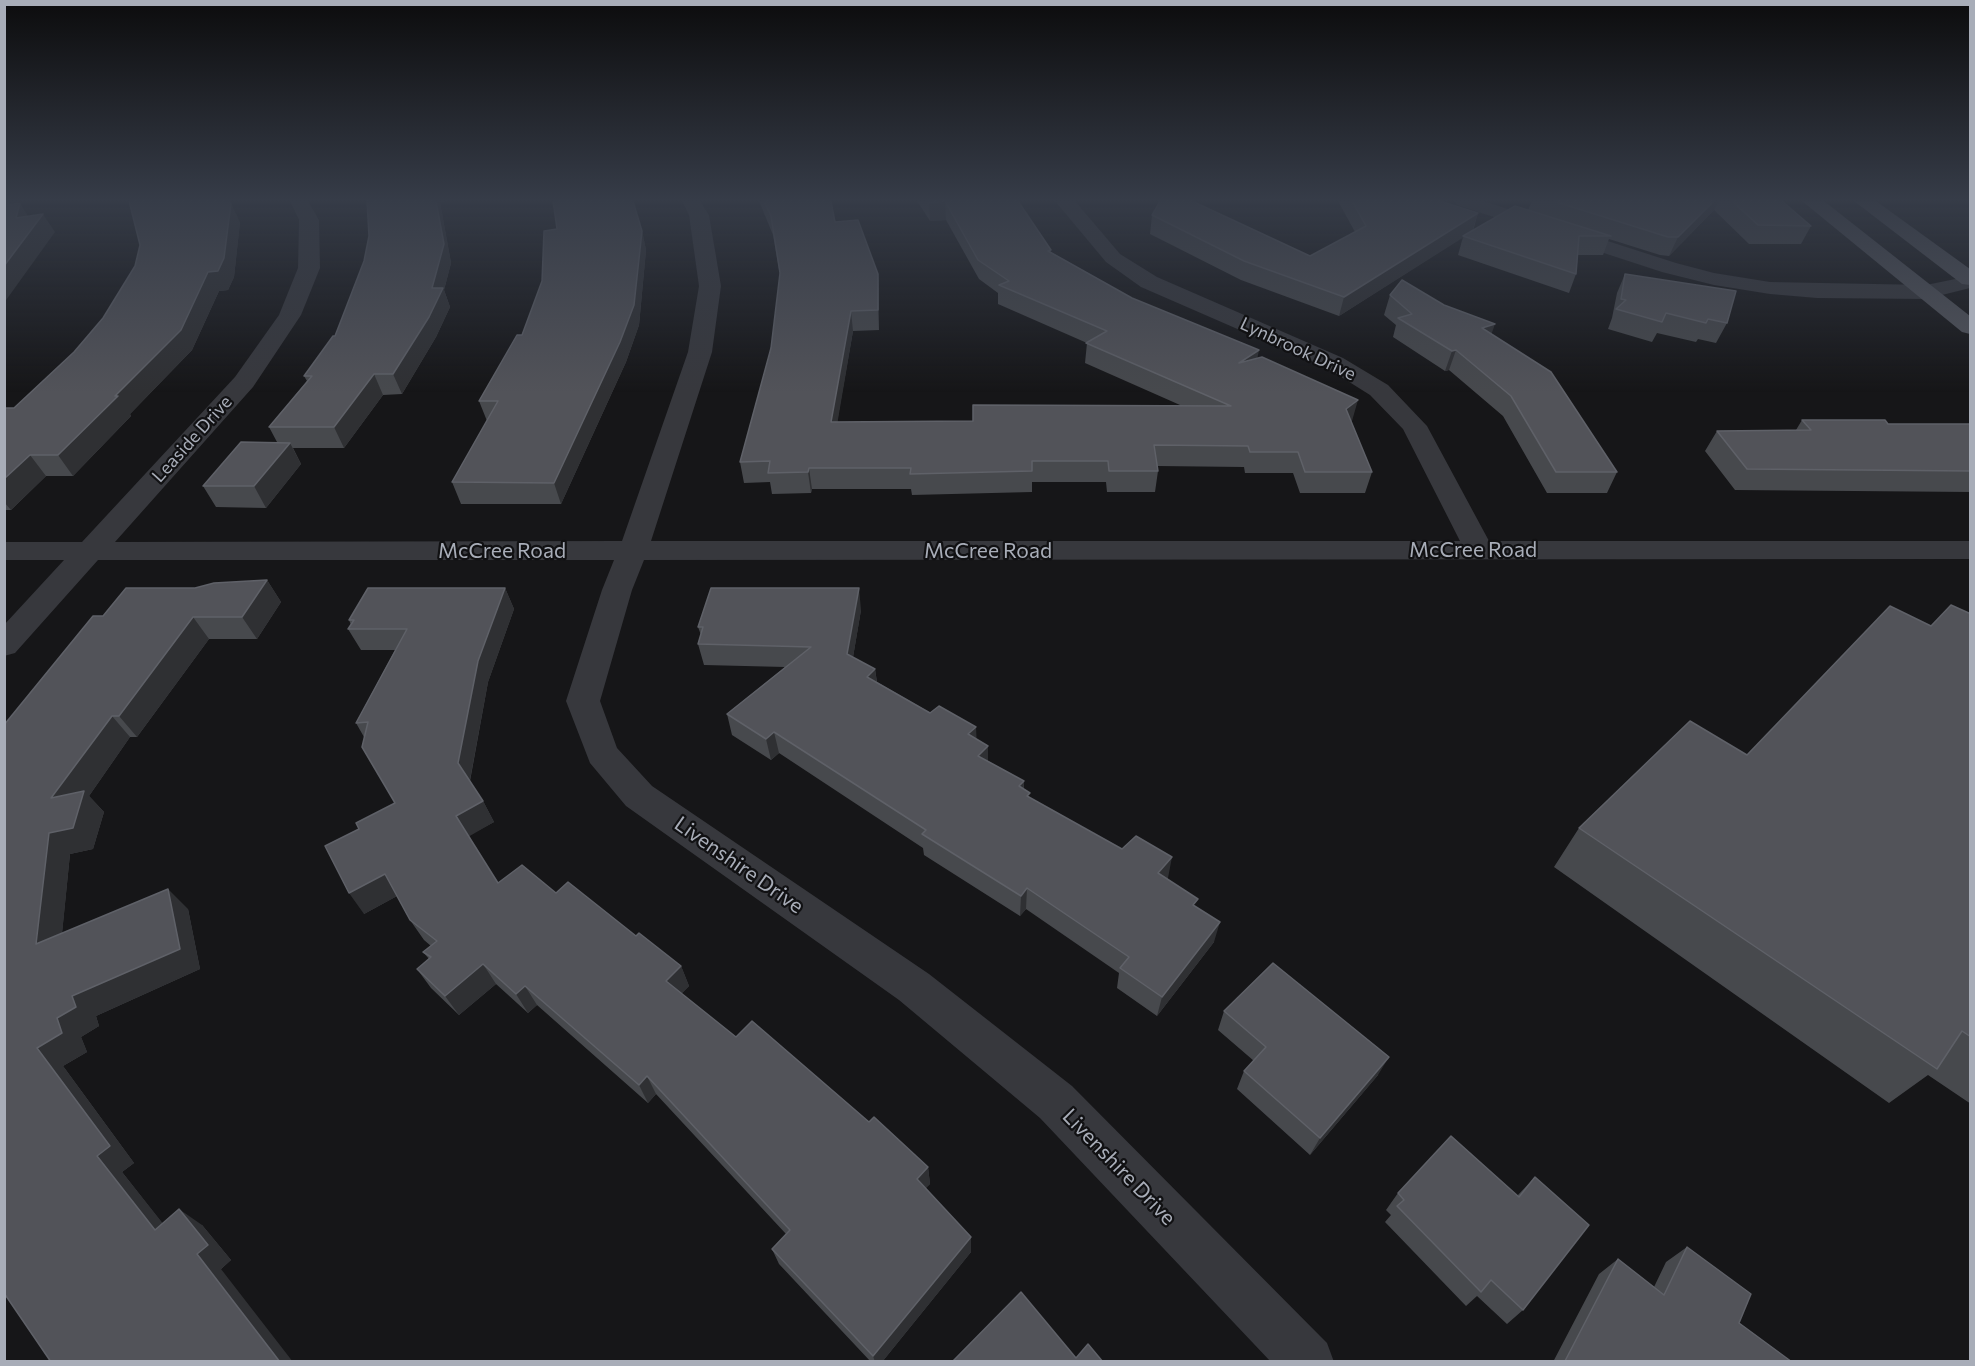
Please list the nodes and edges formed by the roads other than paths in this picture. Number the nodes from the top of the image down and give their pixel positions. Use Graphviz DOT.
graph roads {
  1 [pos="309,265"];
  2 [pos="707,265"];
  3 [pos="1123,265"];
  4 [pos="1659,265"];
  5 [pos="1892,265"];
  6 [pos="1950,265"];
  7 [pos="1971,280"];
  8 [pos="1926,292"];
  9 [pos="1971,327"];
  10 [pos="1479,550"];
  11 [pos="1971,550"];
  12 [pos="4,551"];
  13 [pos="90,551"];
  14 [pos="632,551"];
  15 [pos="4,645"];
  16 [pos="1308,1362"];
  1 -- 13 [label="street, Leaside Drive"];
  2 -- 14 [label="street, Livenshire Drive"];
  3 -- 10 [label="street, Lynbrook Drive"];
  4 -- 8 [label="street"];
  5 -- 8 [label="main road"];
  6 -- 7 [label="main road"];
  7 -- 8 [label="street"];
  8 -- 9 [label="main road"];
  10 -- 11 [label="street, McCree Road"];
  10 -- 14 [label="street, McCree Road"];
  12 -- 13 [label="street, McCree Road"];
  13 -- 14 [label="street, McCree Road"];
  13 -- 15 [label="street, Leaside Drive"];
  14 -- 16 [label="street, Livenshire Drive"];
}
